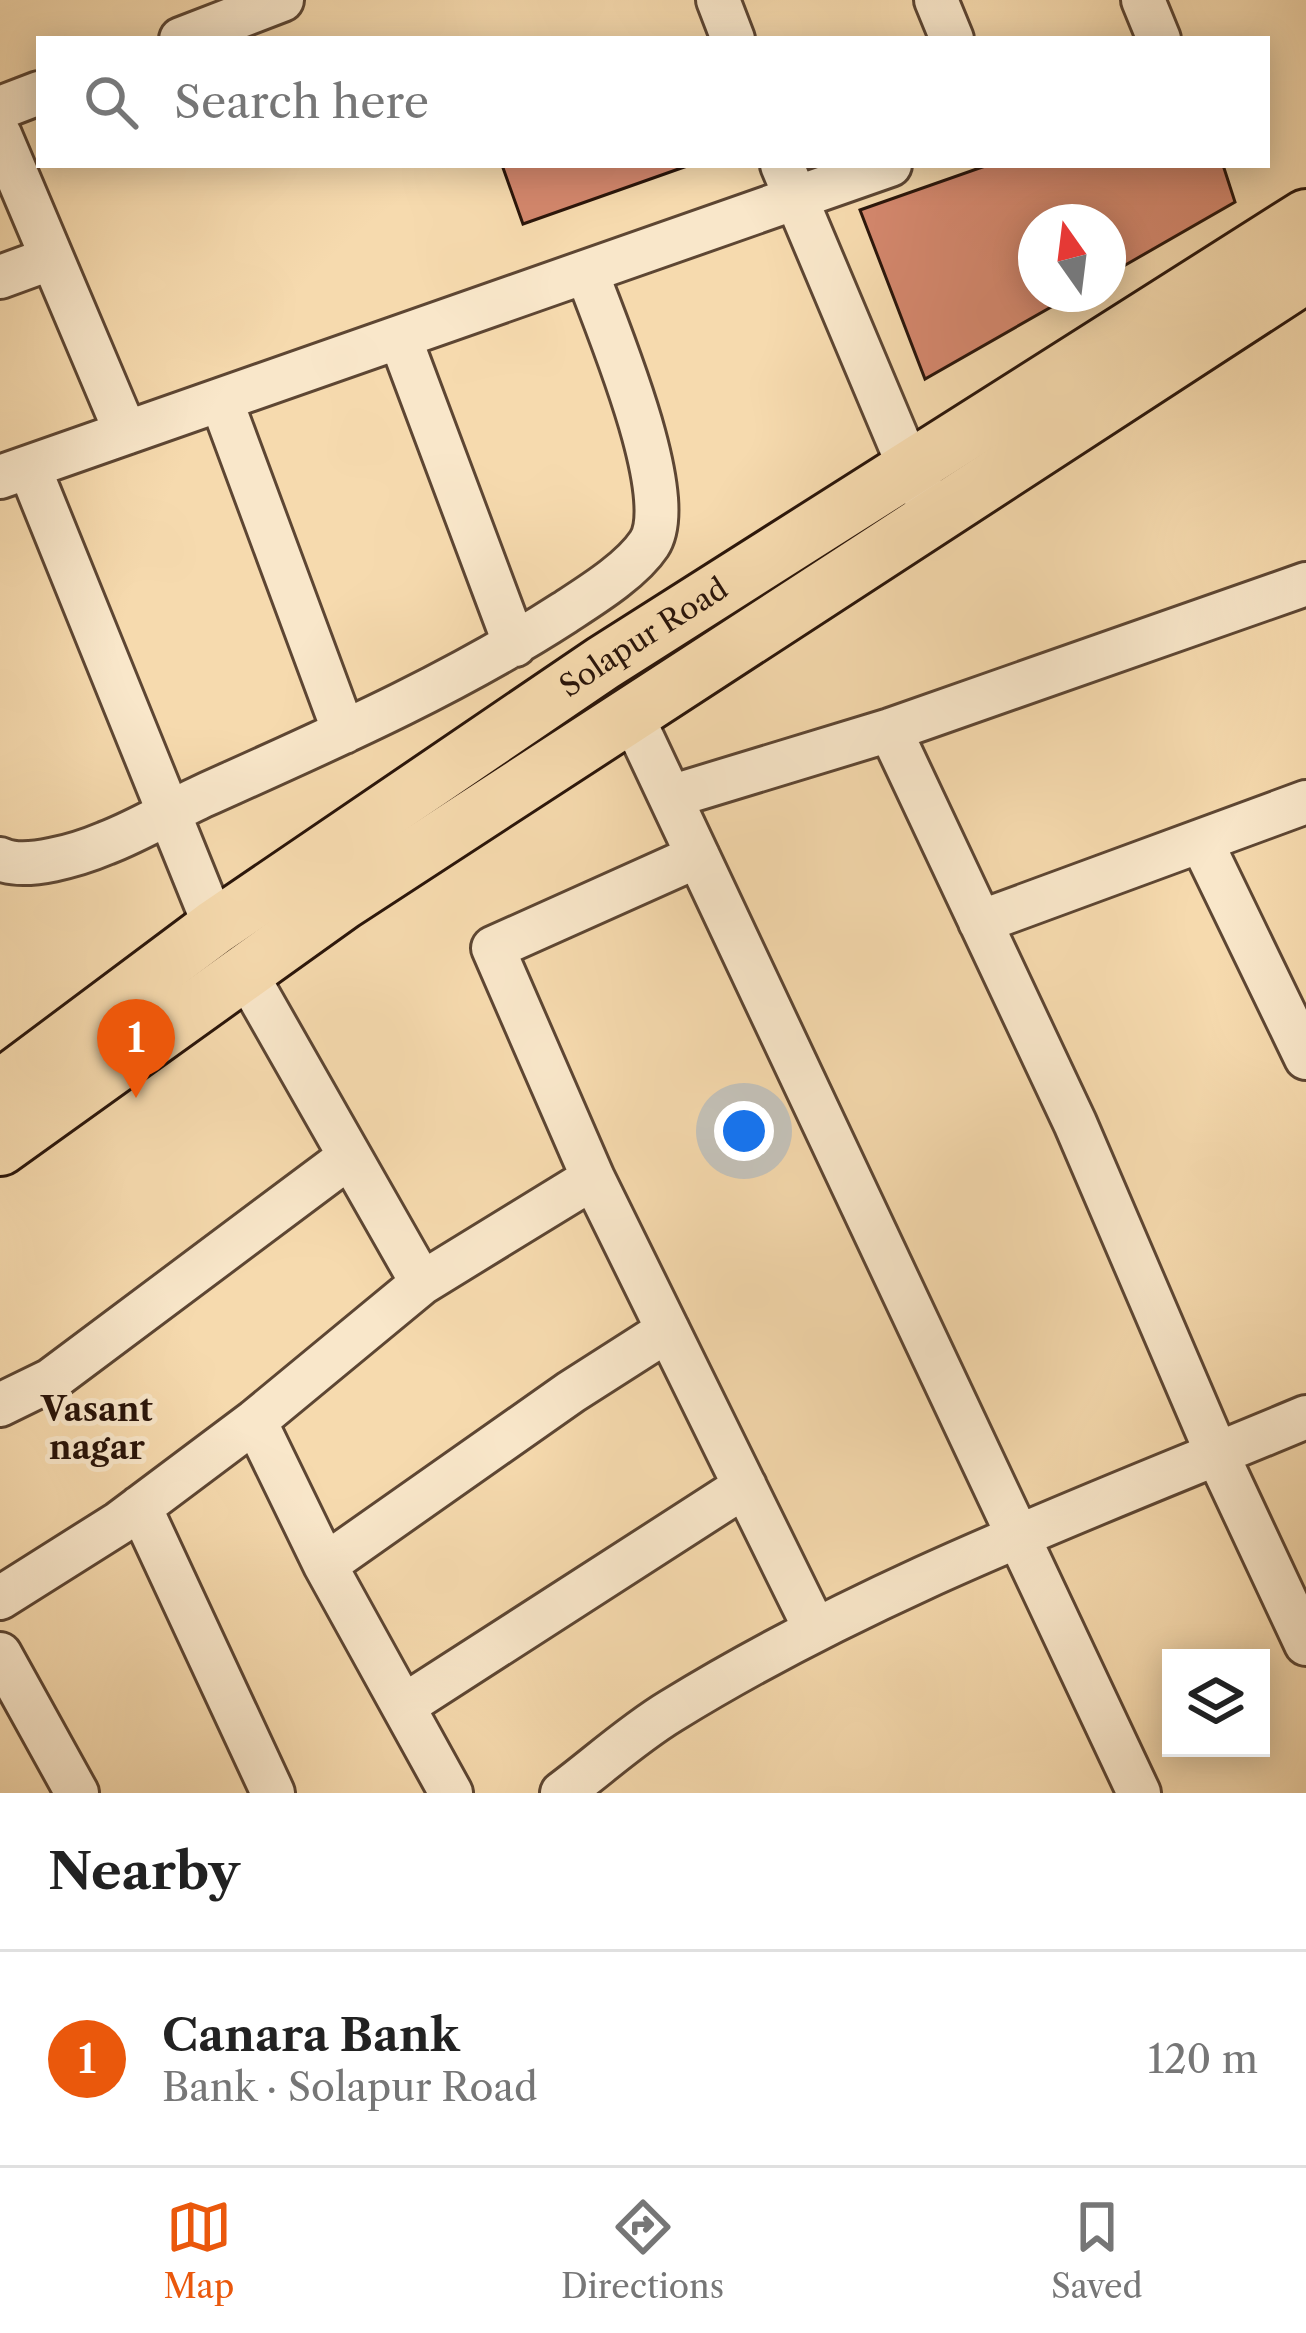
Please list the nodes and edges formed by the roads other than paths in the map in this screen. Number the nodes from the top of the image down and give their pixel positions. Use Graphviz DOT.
graph roads {
  1 [pos="282,0"];
  2 [pos="718,0"];
  3 [pos="936,0"];
  4 [pos="1143,0"];
  5 [pos="189,36"];
  6 [pos="732,36"];
  7 [pos="951,36"];
  8 [pos="1159,36"];
  9 [pos="36,94"];
  10 [pos="0,108"];
  11 [pos="0,136"];
  12 [pos="873,168"];
  13 [pos="789,183"];
  14 [pos="1306,217"];
  15 [pos="52,257"];
  16 [pos="587,273"];
  17 [pos="1306,275"];
  18 [pos="0,277"];
  19 [pos="400,338"];
  20 [pos="221,400"];
  21 [pos="126,433"];
  22 [pos="15,472"];
  23 [pos="923,492"];
  24 [pos="1306,584"];
  25 [pos="515,644"];
  26 [pos="631,713"];
  27 [pos="890,730"];
  28 [pos="344,732"];
  29 [pos="670,797"];
  30 [pos="1306,802"];
  31 [pos="167,812"];
  32 [pos="1201,841"];
  33 [pos="698,856"];
  34 [pos="0,859"];
  35 [pos="980,922"];
  36 [pos="215,927"];
  37 [pos="245,972"];
  38 [pos="1306,1058"];
  39 [pos="0,1088"];
  40 [pos="0,1148"];
  41 [pos="350,1157"];
  42 [pos="593,1178"];
  43 [pos="422,1282"];
  44 [pos="668,1330"];
  45 [pos="0,1405"];
  46 [pos="1306,1417"];
  47 [pos="255,1421"];
  48 [pos="1216,1454"];
  49 [pos="745,1486"];
  50 [pos="140,1507"];
  51 [pos="1018,1536"];
  52 [pos="325,1565"];
  53 [pos="0,1598"];
  54 [pos="815,1629"];
  55 [pos="1306,1644"];
  56 [pos="0,1654"];
  57 [pos="405,1705"];
  58 [pos="68,1790"];
  59 [pos="273,1793"];
  60 [pos="451,1793"];
  61 [pos="562,1793"];
  62 [pos="1139,1793"];
  1 -- 5 [label="street"];
  2 -- 6 [label="street"];
  3 -- 7 [label="street"];
  4 -- 8 [label="street"];
  9 -- 10 [label="street"];
  11 -- 15 [label="street"];
  12 -- 13 [label="street"];
  13 -- 16 [label="street"];
  13 -- 23 [label="street"];
  14 -- 23 [label="main road, Solapur Road"];
  15 -- 18 [label="street"];
  15 -- 21 [label="street"];
  16 -- 19 [label="street"];
  16 -- 25 [label="street"];
  17 -- 23 [label="main road"];
  19 -- 20 [label="street"];
  19 -- 25 [label="street"];
  20 -- 21 [label="street"];
  20 -- 28 [label="street"];
  21 -- 22 [label="street"];
  22 -- 31 [label="street"];
  23 -- 26 [label="main road"];
  23 -- 36 [label="main road, Solapur Road"];
  24 -- 27 [label="street"];
  25 -- 28 [label="street"];
  26 -- 29 [label="street"];
  26 -- 37 [label="main road"];
  27 -- 29 [label="street"];
  27 -- 35 [label="street"];
  28 -- 31 [label="street"];
  29 -- 33 [label="street"];
  30 -- 32 [label="street"];
  31 -- 34 [label="street"];
  31 -- 36 [label="street"];
  32 -- 35 [label="street"];
  32 -- 38 [label="street"];
  33 -- 42 [label="street"];
  33 -- 51 [label="street"];
  35 -- 48 [label="street"];
  36 -- 39 [label="main road, Solapur Road"];
  37 -- 40 [label="main road"];
  37 -- 41 [label="street"];
  41 -- 43 [label="street"];
  41 -- 45 [label="street"];
  42 -- 43 [label="street"];
  42 -- 44 [label="street"];
  43 -- 47 [label="street"];
  44 -- 49 [label="street"];
  44 -- 52 [label="street"];
  46 -- 48 [label="street"];
  47 -- 50 [label="street"];
  47 -- 52 [label="street"];
  48 -- 51 [label="street"];
  48 -- 55 [label="street"];
  49 -- 54 [label="street"];
  49 -- 57 [label="street"];
  50 -- 53 [label="street"];
  50 -- 59 [label="street"];
  51 -- 54 [label="street"];
  51 -- 62 [label="street"];
  52 -- 57 [label="street"];
  54 -- 61 [label="street"];
  56 -- 58 [label="street"];
  57 -- 60 [label="street"];
}
